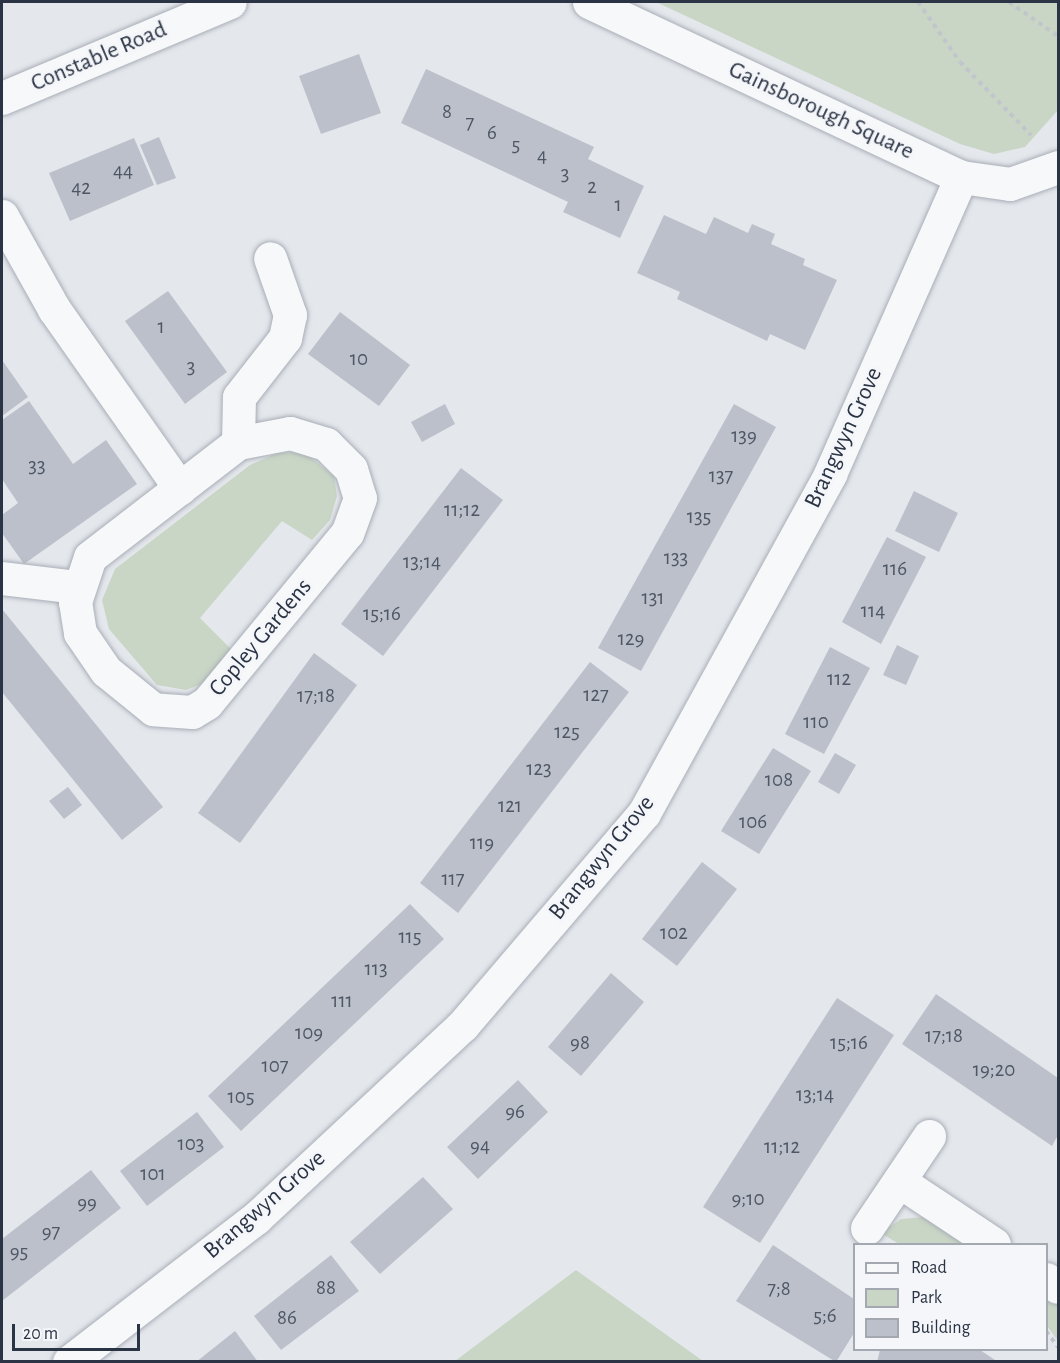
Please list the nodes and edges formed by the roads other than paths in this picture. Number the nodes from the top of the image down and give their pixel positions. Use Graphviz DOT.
graph roads {
  1 [pos="230,2"];
  2 [pos="589,2"];
  3 [pos="2,98"];
  4 [pos="1059,167"];
  5 [pos="961,177"];
  6 [pos="2,216"];
  7 [pos="270,258"];
  8 [pos="238,443"];
  9 [pos="180,488"];
  10 [pos="2,578"];
  11 [pos="78,587"];
  12 [pos="929,1136"];
  13 [pos="899,1181"];
  14 [pos="867,1228"];
  15 [pos="991,1243"];
  16 [pos="69,1362"];
  1 -- 3 [label="street, Constable Road"];
  2 -- 5 [label="street, Gainsborough Square"];
  4 -- 5 [label="street, Gainsborough Square"];
  5 -- 16 [label="street, Brangwyn Grove"];
  6 -- 9 [label="street"];
  7 -- 8 [label="street"];
  8 -- 9 [label="street, Copley Gardens"];
  8 -- 11 [label="street, Copley Gardens"];
  9 -- 11 [label="street, Copley Gardens"];
  10 -- 11 [label="street"];
  12 -- 13 [label="street"];
  13 -- 14 [label="street"];
  13 -- 15 [label="street"];
}
